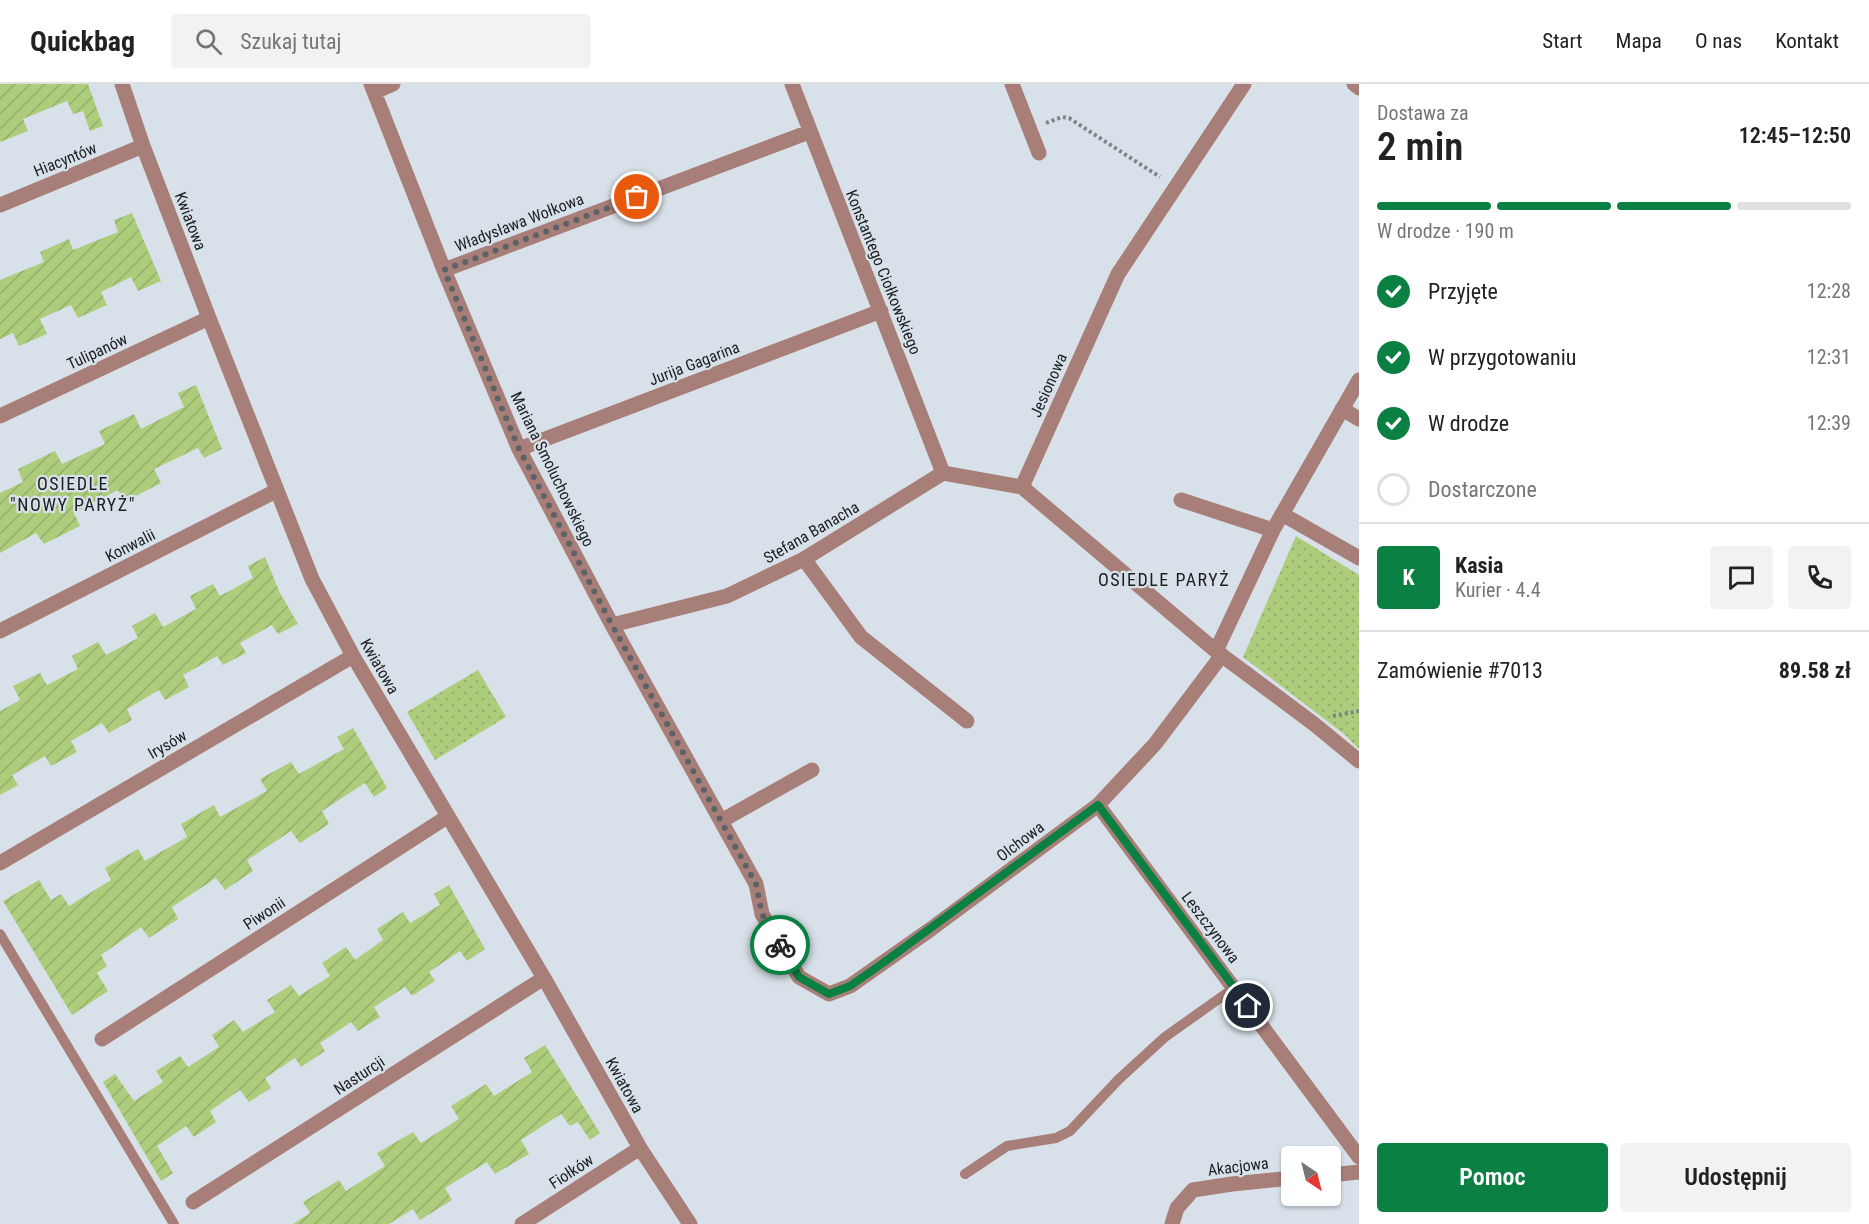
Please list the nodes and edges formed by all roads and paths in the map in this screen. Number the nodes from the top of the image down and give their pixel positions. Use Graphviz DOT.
graph roads {
  1 [pos="123,84"];
  2 [pos="393,84"];
  3 [pos="792,84"];
  4 [pos="1012,84"];
  5 [pos="1244,84"];
  6 [pos="1354,84"];
  7 [pos="373,88"];
  8 [pos="1359,88"];
  9 [pos="1030,129"];
  10 [pos="809,132"];
  11 [pos="143,146"];
  12 [pos="1039,153"];
  13 [pos="1176,188"];
  14 [pos="0,205"];
  15 [pos="444,270"];
  16 [pos="881,311"];
  17 [pos="209,318"];
  18 [pos="1359,381"];
  19 [pos="1342,410"];
  20 [pos="0,416"];
  21 [pos="1359,418"];
  22 [pos="519,449"];
  23 [pos="943,474"];
  24 [pos="1022,486"];
  25 [pos="276,491"];
  26 [pos="1180,500"];
  27 [pos="1282,514"];
  28 [pos="1273,530"];
  29 [pos="1359,558"];
  30 [pos="804,559"];
  31 [pos="612,625"];
  32 [pos="0,631"];
  33 [pos="1219,653"];
  34 [pos="353,656"];
  35 [pos="967,721"];
  36 [pos="1359,761"];
  37 [pos="812,770"];
  38 [pos="1098,805"];
  39 [pos="447,817"];
  40 [pos="721,821"];
  41 [pos="0,863"];
  42 [pos="0,934"];
  43 [pos="799,977"];
  44 [pos="544,978"];
  45 [pos="1234,988"];
  46 [pos="102,1039"];
  47 [pos="640,1148"];
  48 [pos="1359,1157"];
  49 [pos="1359,1172"];
  50 [pos="965,1174"];
  51 [pos="1341,1174"];
  52 [pos="1281,1179"];
  53 [pos="193,1202"];
  54 [pos="174,1224"];
  55 [pos="522,1224"];
  56 [pos="690,1224"];
  57 [pos="1172,1224"];
  1 -- 11 [label="street, Kwiatowa"];
  2 -- 7 [label="street"];
  3 -- 10 [label="street, Konstantego Ciołkowskiego"];
  4 -- 9 [label="street"];
  5 -- 13 [label="street, Jesionowa"];
  6 -- 8 [label="street"];
  7 -- 15 [label="street, Mariana Smoluchowskiego"];
  9 -- 12 [label="street"];
  9 -- 13 [label="path"];
  10 -- 15 [label="street, Władysława Wołkowa"];
  10 -- 16 [label="street, Konstantego Ciołkowskiego"];
  11 -- 14 [label="street, Hiacyntów"];
  11 -- 17 [label="street, Kwiatowa"];
  13 -- 24 [label="street, Jesionowa"];
  15 -- 22 [label="street, Mariana Smoluchowskiego"];
  16 -- 22 [label="street, Jurija Gagarina"];
  16 -- 23 [label="street, Konstantego Ciołkowskiego"];
  17 -- 20 [label="street, Tulipanów"];
  17 -- 25 [label="street, Kwiatowa"];
  18 -- 19 [label="street"];
  19 -- 21 [label="street"];
  19 -- 27 [label="street"];
  22 -- 31 [label="street, Mariana Smoluchowskiego"];
  23 -- 24 [label="street"];
  23 -- 30 [label="street, Stefana Banacha"];
  24 -- 33 [label="street"];
  25 -- 32 [label="street, Konwalii"];
  25 -- 34 [label="street, Kwiatowa"];
  26 -- 28 [label="street"];
  27 -- 28 [label="street"];
  27 -- 29 [label="street"];
  28 -- 33 [label="street"];
  30 -- 31 [label="street, Stefana Banacha"];
  30 -- 35 [label="street"];
  31 -- 40 [label="street, Mariana Smoluchowskiego"];
  33 -- 36 [label="street"];
  33 -- 38 [label="street, Olchowa"];
  34 -- 39 [label="street, Kwiatowa"];
  34 -- 41 [label="street, Irysów"];
  37 -- 40 [label="street"];
  38 -- 43 [label="street, Olchowa"];
  38 -- 45 [label="street, Leszczynowa"];
  39 -- 44 [label="street, Kwiatowa"];
  39 -- 46 [label="street, Piwonii"];
  40 -- 43 [label="street, Mariana Smoluchowskiego"];
  42 -- 54 [label="lane"];
  44 -- 47 [label="street, Kwiatowa"];
  44 -- 53 [label="street, Nasturcji"];
  45 -- 48 [label="street, Leszczynowa"];
  45 -- 50 [label="lane"];
  47 -- 55 [label="street, Fiołków"];
  47 -- 56 [label="street, Kwiatowa"];
  49 -- 51 [label="street"];
  52 -- 57 [label="street, Akacjowa"];
}
